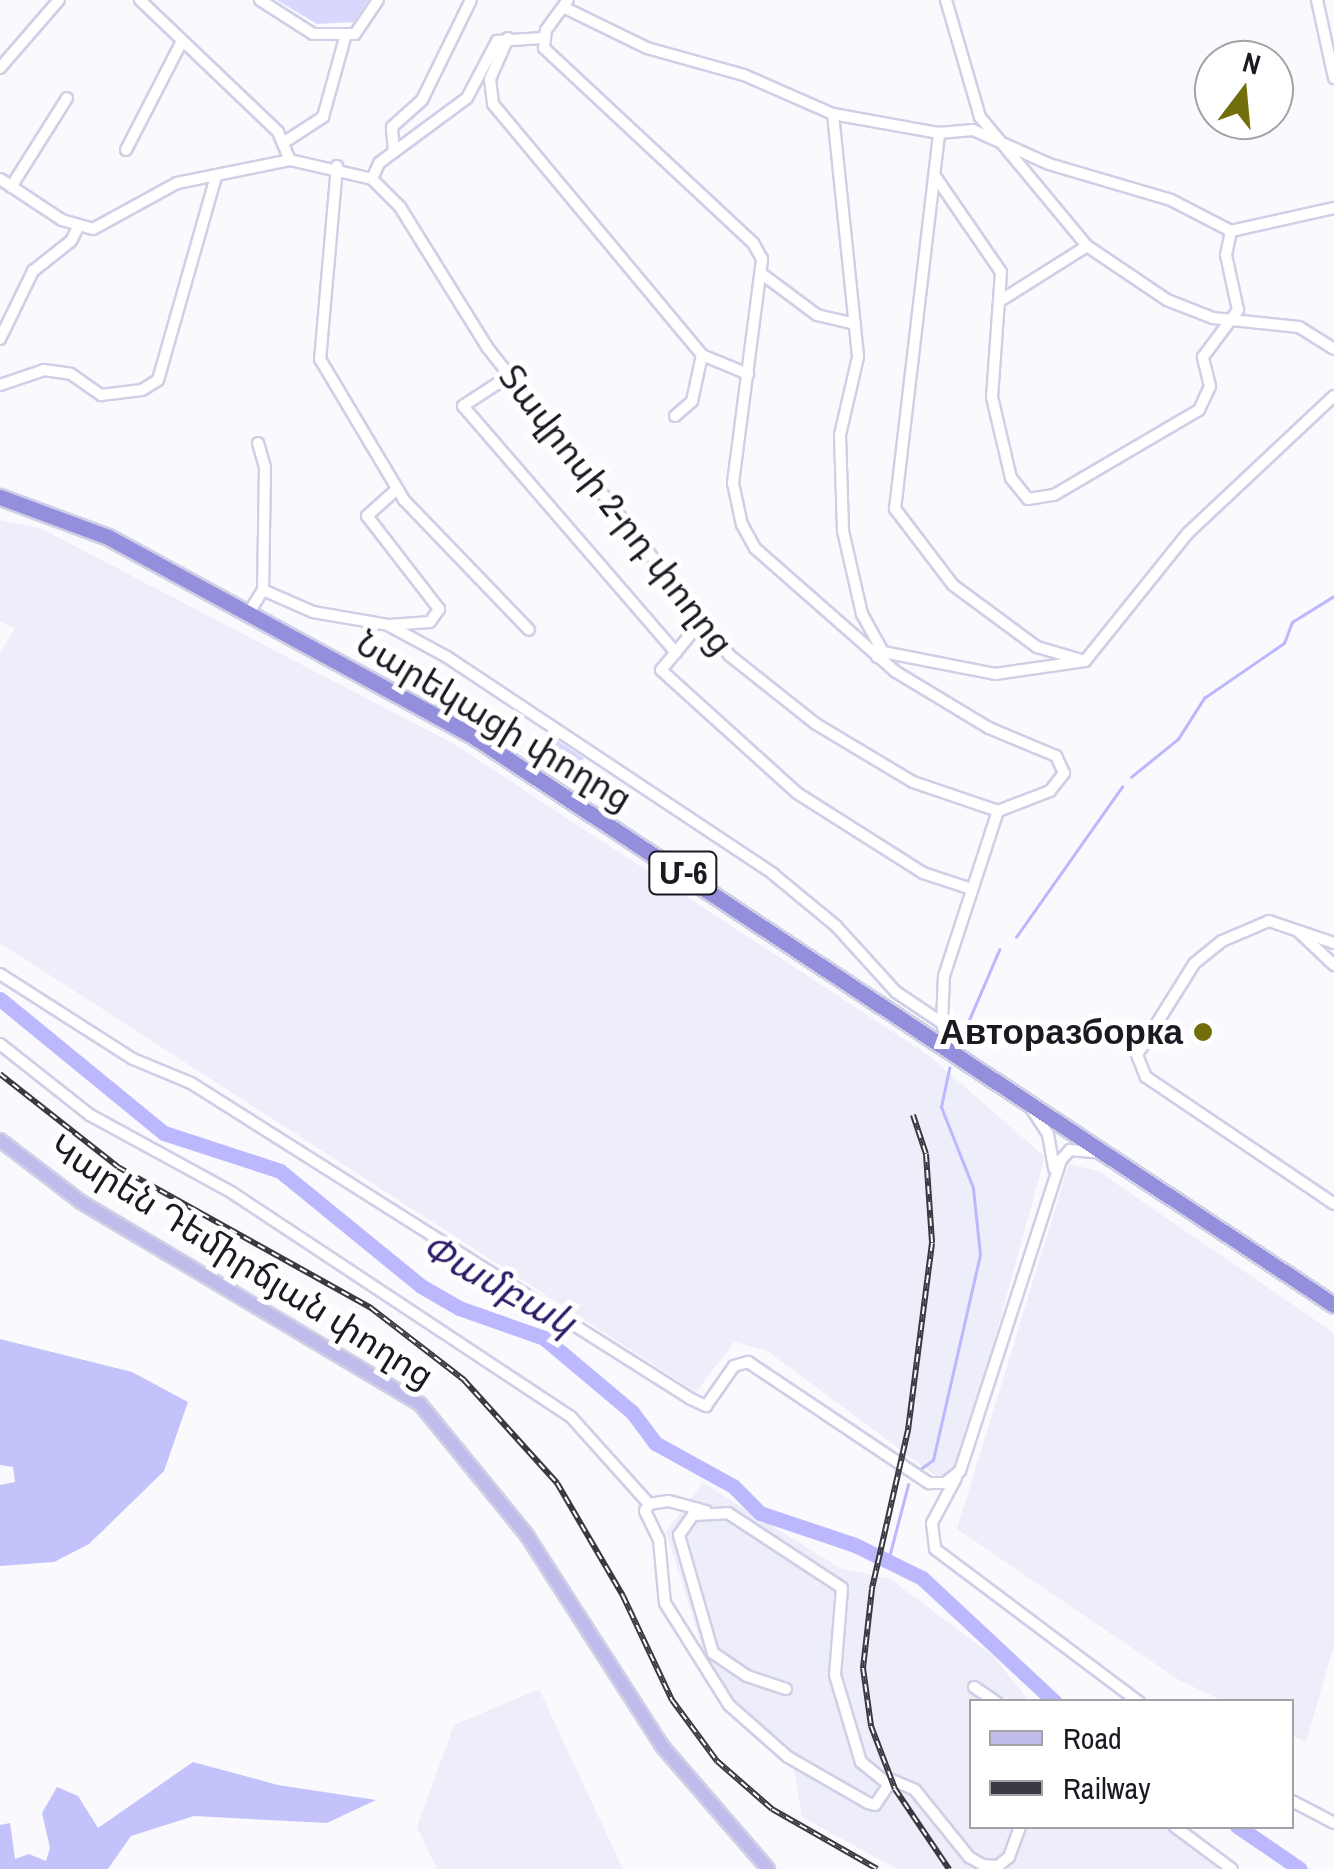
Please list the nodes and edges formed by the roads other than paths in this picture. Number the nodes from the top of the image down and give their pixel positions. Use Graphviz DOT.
graph roads {
  1 [pos="60,0"];
  2 [pos="140,0"];
  3 [pos="260,0"];
  4 [pos="378,0"];
  5 [pos="471,0"];
  6 [pos="946,0"];
  7 [pos="1317,0"];
  8 [pos="565,4"];
  9 [pos="346,34"];
  10 [pos="508,38"];
  11 [pos="542,38"];
  12 [pos="182,41"];
  13 [pos="0,68"];
  14 [pos="1334,78"];
  15 [pos="67,98"];
  16 [pos="832,114"];
  17 [pos="938,133"];
  18 [pos="283,143"];
  19 [pos="997,145"];
  20 [pos="126,150"];
  21 [pos="394,152"];
  22 [pos="290,160"];
  23 [pos="337,166"];
  24 [pos="935,175"];
  25 [pos="216,177"];
  26 [pos="0,179"];
  27 [pos="372,179"];
  28 [pos="11,187"];
  29 [pos="1334,208"];
  30 [pos="78,227"];
  31 [pos="1231,231"];
  32 [pos="1087,246"];
  33 [pos="762,274"];
  34 [pos="1004,299"];
  35 [pos="1232,316"];
  36 [pos="855,324"];
  37 [pos="0,339"];
  38 [pos="1334,349"];
  39 [pos="702,355"];
  40 [pos="748,374"];
  41 [pos="509,376"];
  42 [pos="0,385"];
  43 [pos="1334,396"];
  44 [pos="675,416"];
  45 [pos="258,443"];
  46 [pos="397,489"];
  47 [pos="0,497"];
  48 [pos="263,590"];
  49 [pos="248,614"];
  50 [pos="700,623"];
  51 [pos="388,626"];
  52 [pos="528,630"];
  53 [pos="676,654"];
  54 [pos="880,654"];
  55 [pos="1085,660"];
  56 [pos="998,811"];
  57 [pos="972,889"];
  58 [pos="1294,927"];
  59 [pos="1334,943"];
  60 [pos="1334,965"];
  61 [pos="0,974"];
  62 [pos="942,1023"];
  63 [pos="0,1044"];
  64 [pos="950,1051"];
  65 [pos="1024,1100"];
  66 [pos="0,1140"];
  67 [pos="1106,1154"];
  68 [pos="1054,1179"];
  69 [pos="1334,1204"];
  70 [pos="1334,1306"];
  71 [pos="958,1475"];
  72 [pos="649,1504"];
  73 [pos="706,1511"];
  74 [pos="974,1687"];
  75 [pos="786,1689"];
  76 [pos="992,1699"];
  77 [pos="1135,1699"];
  78 [pos="888,1784"];
  79 [pos="1294,1802"];
  80 [pos="1334,1823"];
  81 [pos="1019,1829"];
  82 [pos="1178,1829"];
  83 [pos="768,1869"];
  84 [pos="1232,1869"];
  1 -- 13 [label="street"];
  2 -- 12 [label="street"];
  3 -- 9 [label="street"];
  4 -- 9 [label="street"];
  5 -- 21 [label="street"];
  6 -- 19 [label="street"];
  7 -- 14 [label="street"];
  8 -- 11 [label="street"];
  8 -- 16 [label="street"];
  9 -- 18 [label="street"];
  10 -- 11 [label="street"];
  10 -- 21 [label="street"];
  10 -- 39 [label="street"];
  11 -- 33 [label="street"];
  12 -- 18 [label="street"];
  12 -- 20 [label="street"];
  15 -- 28 [label="street"];
  16 -- 17 [label="street"];
  16 -- 36 [label="street"];
  17 -- 19 [label="street"];
  17 -- 24 [label="street"];
  18 -- 22 [label="street"];
  19 -- 31 [label="street"];
  19 -- 32 [label="street"];
  21 -- 27 [label="street"];
  22 -- 23 [label="street, Տավրոսի 2-րդ փողոց"];
  22 -- 25 [label="street"];
  23 -- 27 [label="street, Տավրոսի 2-րդ փողոց"];
  23 -- 46 [label="street"];
  24 -- 34 [label="street"];
  24 -- 55 [label="street"];
  25 -- 30 [label="street"];
  25 -- 42 [label="street"];
  26 -- 28 [label="street"];
  27 -- 41 [label="street, Տավրոսի 2-րդ փողոց"];
  28 -- 30 [label="street"];
  29 -- 31 [label="street"];
  30 -- 37 [label="street"];
  31 -- 35 [label="street"];
  32 -- 34 [label="street"];
  32 -- 35 [label="street"];
  33 -- 36 [label="street"];
  33 -- 40 [label="street"];
  34 -- 35 [label="street"];
  35 -- 38 [label="street"];
  36 -- 54 [label="street"];
  39 -- 40 [label="street"];
  39 -- 44 [label="street"];
  40 -- 54 [label="street"];
  41 -- 50 [label="street, Տավրոսի 2-րդ փողոց"];
  41 -- 53 [label="street"];
  43 -- 55 [label="street"];
  45 -- 48 [label="street"];
  46 -- 51 [label="street"];
  46 -- 52 [label="street"];
  47 -- 49 [label="highway, Նարեկացի փողոց / Մ-6"];
  48 -- 49 [label="street"];
  48 -- 51 [label="street"];
  49 -- 64 [label="highway, Նարեկացի փողոց / Մ-6"];
  50 -- 53 [label="street"];
  50 -- 56 [label="street, Տավրոսի 2-րդ փողոց"];
  51 -- 62 [label="street"];
  53 -- 57 [label="street"];
  54 -- 55 [label="street"];
  54 -- 56 [label="street"];
  56 -- 57 [label="street"];
  57 -- 62 [label="street"];
  58 -- 59 [label="street"];
  58 -- 60 [label="street"];
  58 -- 69 [label="street"];
  61 -- 71 [label="street"];
  62 -- 64 [label="street"];
  63 -- 72 [label="street"];
  64 -- 65 [label="highway, Նարեկացի փողոց / Մ-6"];
  65 -- 67 [label="highway, Նարեկացի փողոց / Մ-6"];
  65 -- 68 [label="street"];
  66 -- 83 [label="main road, Կարեն Դեմիրճյան փողոց"];
  67 -- 68 [label="street"];
  67 -- 70 [label="highway, Նարեկացի փողոց / Մ-6"];
  68 -- 71 [label="street"];
  71 -- 77 [label="street"];
  72 -- 73 [label="street"];
  72 -- 78 [label="street"];
  73 -- 75 [label="street"];
  73 -- 78 [label="street"];
  74 -- 76 [label="street"];
  78 -- 81 [label="street"];
  79 -- 80 [label="street"];
  82 -- 84 [label="street"];
}
